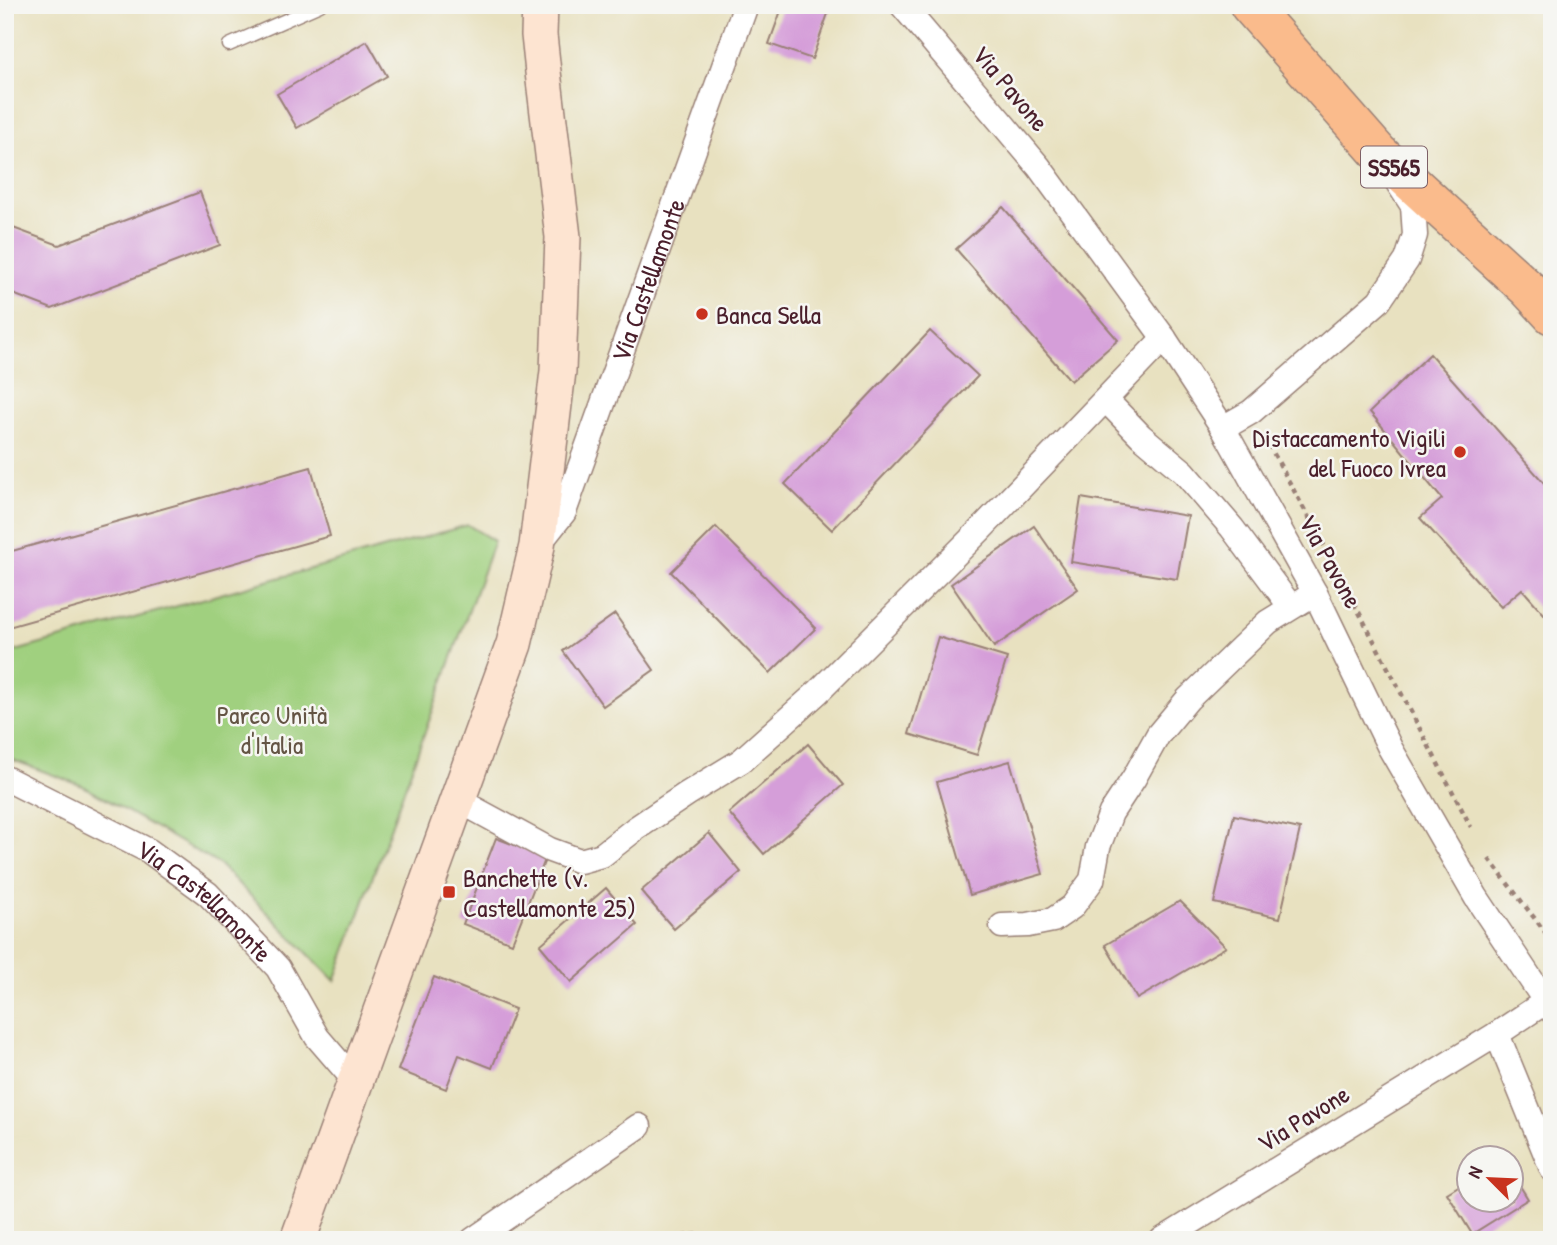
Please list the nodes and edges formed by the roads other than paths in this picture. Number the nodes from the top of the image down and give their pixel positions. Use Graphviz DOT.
graph roads {
  1 [pos="320,5"];
  2 [pos="540,5"];
  3 [pos="563,5"];
  4 [pos="746,5"];
  5 [pos="902,5"];
  6 [pos="1249,5"];
  7 [pos="229,45"];
  8 [pos="543,72"];
  9 [pos="1378,153"];
  10 [pos="1552,315"];
  11 [pos="1164,338"];
  12 [pos="1106,400"];
  13 [pos="1223,428"];
  14 [pos="537,547"];
  15 [pos="1315,593"];
  16 [pos="1292,607"];
  17 [pos="5,778"];
  18 [pos="458,800"];
  19 [pos="1002,926"];
  20 [pos="1548,1007"];
  21 [pos="1497,1034"];
  22 [pos="355,1081"];
  23 [pos="639,1126"];
  24 [pos="1552,1169"];
  25 [pos="298,1240"];
  26 [pos="473,1240"];
  27 [pos="1163,1240"];
  1 -- 7 [label="lane"];
  2 -- 8 [label="main road, Via Castellamonte"];
  3 -- 8 [label="main road, Via Castellamonte"];
  4 -- 14 [label="street, Via Castellamonte"];
  5 -- 11 [label="street, Via Pavone"];
  6 -- 9 [label="main road, SS565"];
  8 -- 14 [label="main road, Via Castellamonte"];
  9 -- 10 [label="main road, SS565"];
  9 -- 13 [label="street"];
  11 -- 12 [label="street"];
  11 -- 13 [label="street, Via Pavone"];
  12 -- 16 [label="street"];
  12 -- 18 [label="street"];
  13 -- 15 [label="street, Via Pavone"];
  14 -- 18 [label="main road, Via Castellamonte"];
  15 -- 16 [label="street"];
  15 -- 20 [label="street, Via Pavone"];
  16 -- 19 [label="street"];
  17 -- 22 [label="street, Via Castellamonte"];
  18 -- 22 [label="main road, Via Castellamonte"];
  20 -- 21 [label="street, Via Pavone"];
  21 -- 24 [label="street"];
  21 -- 27 [label="street, Via Pavone"];
  22 -- 25 [label="main road, Via Castellamonte"];
  23 -- 26 [label="street"];
}
